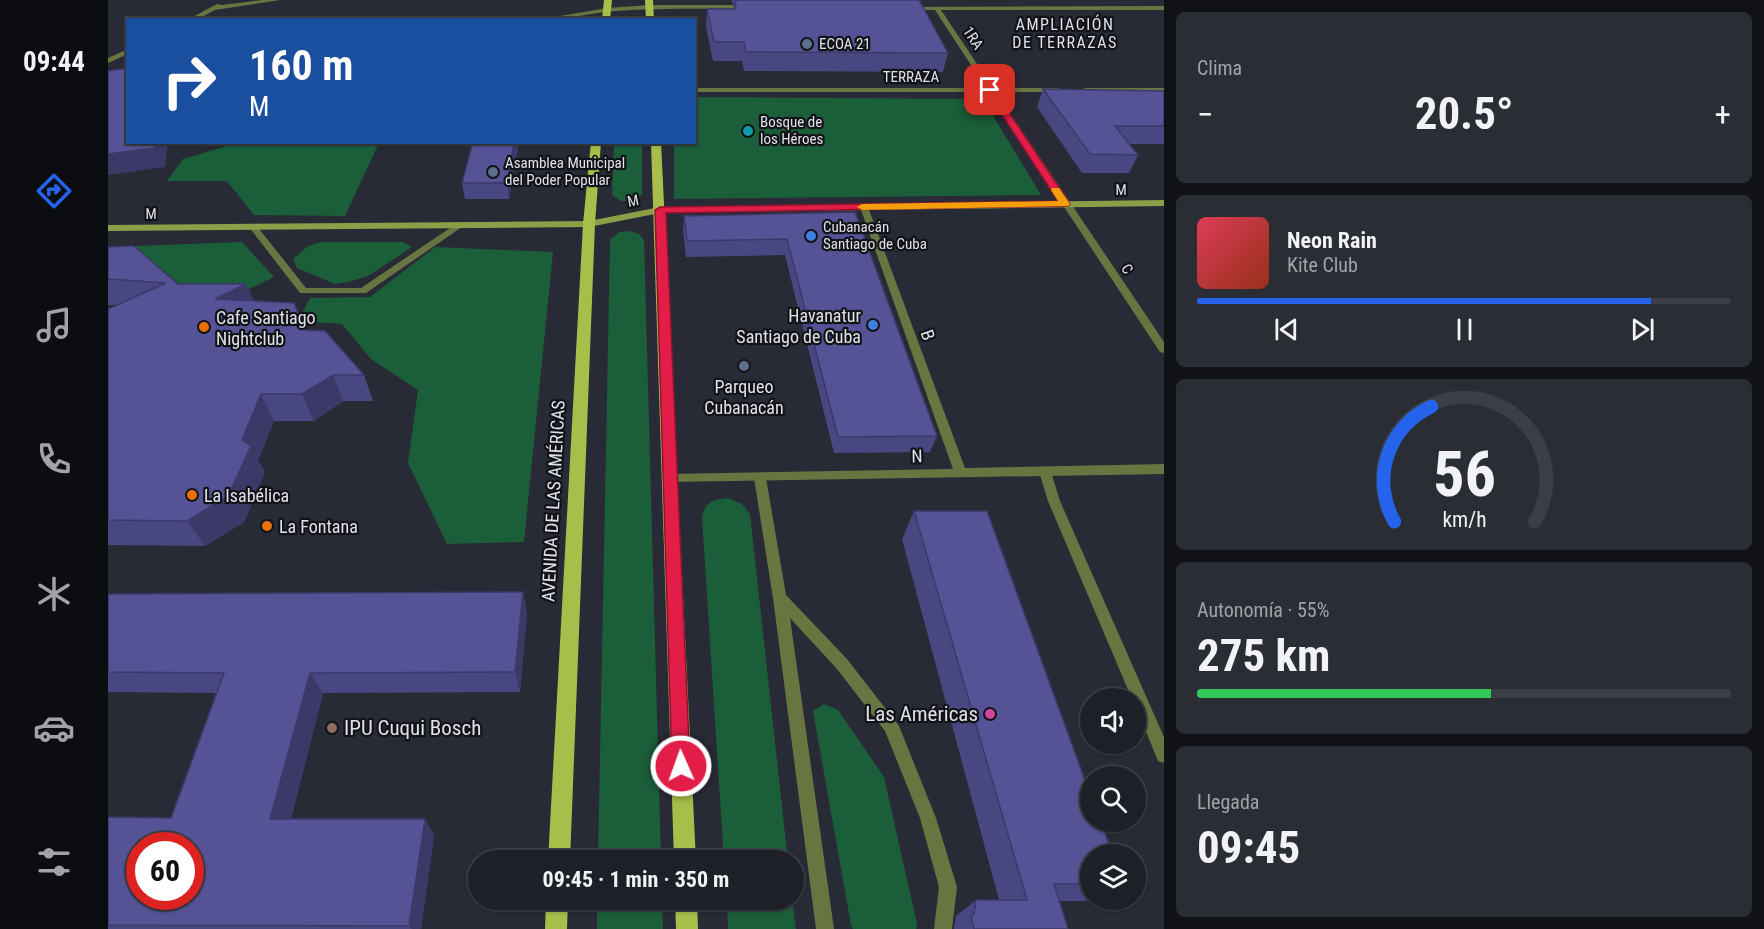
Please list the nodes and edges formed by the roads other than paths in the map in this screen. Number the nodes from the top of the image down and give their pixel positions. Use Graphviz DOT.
graph roads {
  1 [pos="229,0"];
  2 [pos="277,0"];
  3 [pos="608,0"];
  4 [pos="649,4"];
  5 [pos="761,7"];
  6 [pos="213,8"];
  7 [pos="902,8"];
  8 [pos="937,8"];
  9 [pos="1164,8"];
  10 [pos="607,10"];
  11 [pos="194,18"];
  12 [pos="553,18"];
  13 [pos="606,18"];
  14 [pos="126,52"];
  15 [pos="108,61"];
  16 [pos="696,90"];
  17 [pos="990,90"];
  18 [pos="1071,90"];
  19 [pos="1083,90"];
  20 [pos="1164,90"];
  21 [pos="596,144"];
  22 [pos="656,144"];
  23 [pos="1164,203"];
  24 [pos="1065,204"];
  25 [pos="864,207"];
  26 [pos="660,210"];
  27 [pos="589,224"];
  28 [pos="459,225"];
  29 [pos="253,227"];
  30 [pos="108,228"];
  31 [pos="1164,350"];
  32 [pos="1164,469"];
  33 [pos="1045,472"];
  34 [pos="961,473"];
  35 [pos="760,478"];
  36 [pos="670,479"];
  37 [pos="780,598"];
  38 [pos="1164,755"];
  39 [pos="560,850"];
  40 [pos="685,850"];
  41 [pos="556,910"];
  42 [pos="686,910"];
  43 [pos="555,929"];
  44 [pos="687,929"];
  45 [pos="825,929"];
  46 [pos="943,929"];
  1 -- 6 [label="street"];
  2 -- 6 [label="street"];
  3 -- 10 [label="main road"];
  4 -- 5 [label="street"];
  4 -- 10 [label="street"];
  6 -- 11 [label="street"];
  7 -- 8 [label="street"];
  8 -- 9 [label="street"];
  8 -- 17 [label="street, 1RA"];
  10 -- 12 [label="street"];
  10 -- 13 [label="main road"];
  14 -- 15 [label="street"];
  16 -- 17 [label="street, TERRAZA"];
  17 -- 18 [label="street, TERRAZA"];
  17 -- 24 [label="street, 1RA"];
  19 -- 20 [label="street"];
  21 -- 27 [label="main road, AVENIDA DE LAS AMÉRICAS"];
  22 -- 26 [label="main road"];
  23 -- 24 [label="street, M"];
  24 -- 25 [label="street, M"];
  24 -- 31 [label="street, C"];
  25 -- 26 [label="street, M"];
  25 -- 34 [label="street, B"];
  26 -- 27 [label="street, M"];
  26 -- 36 [label="main road"];
  27 -- 28 [label="street, M"];
  27 -- 39 [label="main road, AVENIDA DE LAS AMÉRICAS"];
  28 -- 29 [label="street, M"];
  28 -- 29 [label="street"];
  29 -- 30 [label="street, M"];
  32 -- 33 [label="street, N"];
  33 -- 34 [label="street, N"];
  33 -- 38 [label="street"];
  34 -- 35 [label="street, N"];
  35 -- 36 [label="street, N"];
  35 -- 37 [label="street"];
  36 -- 40 [label="main road"];
  37 -- 45 [label="street"];
  37 -- 46 [label="street"];
  41 -- 43 [label="main road"];
  42 -- 44 [label="main road"];
}
